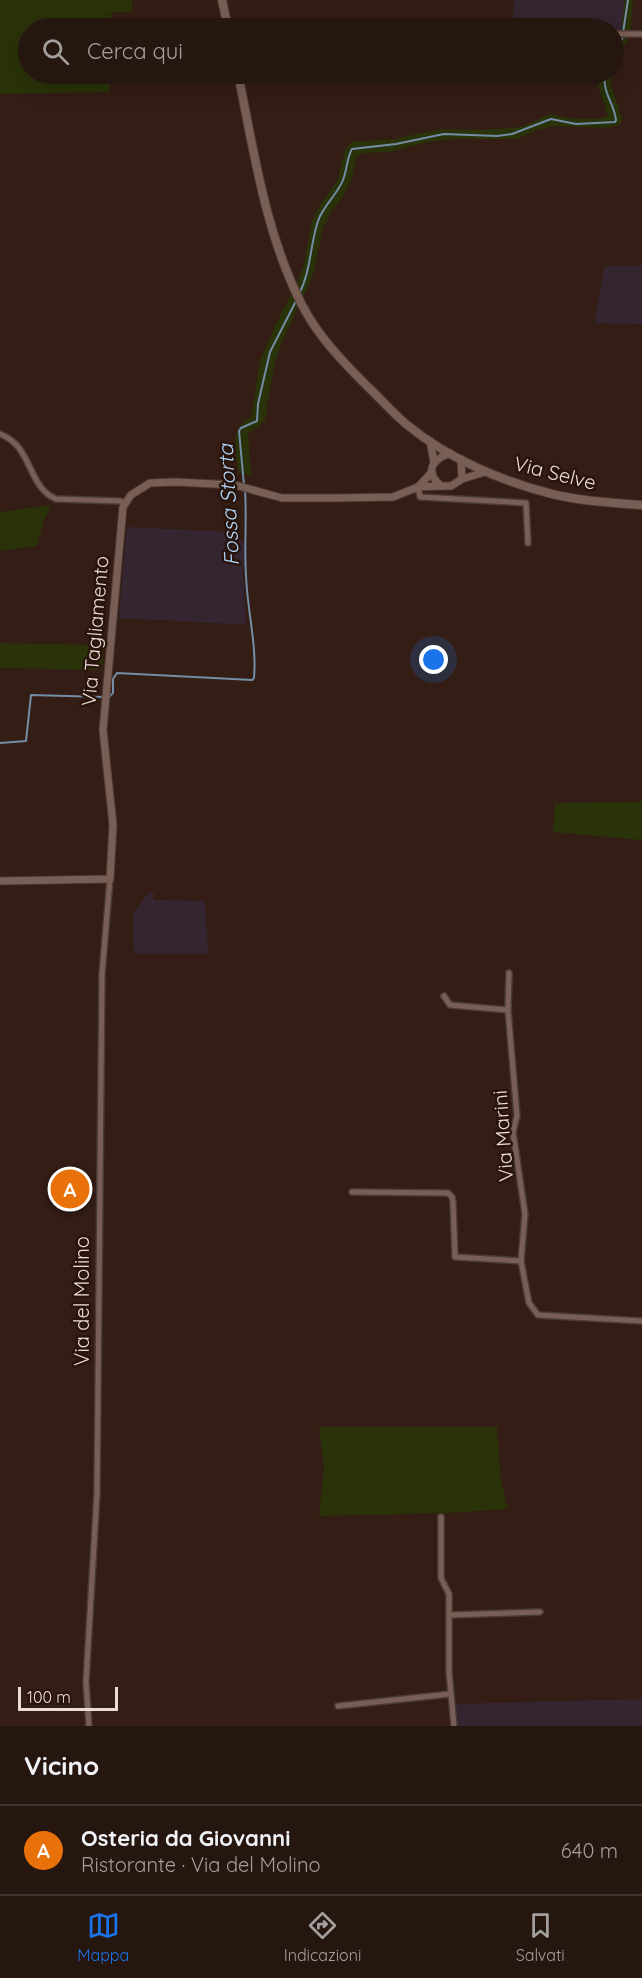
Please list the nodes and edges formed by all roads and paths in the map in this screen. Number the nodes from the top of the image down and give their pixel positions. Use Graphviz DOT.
graph roads {
  1 [pos="222,0"];
  2 [pos="226,18"];
  3 [pos="624,34"];
  4 [pos="642,34"];
  5 [pos="240,84"];
  6 [pos="0,434"];
  7 [pos="430,441"];
  8 [pos="450,453"];
  9 [pos="461,459"];
  10 [pos="434,462"];
  11 [pos="432,472"];
  12 [pos="485,472"];
  13 [pos="462,479"];
  14 [pos="441,486"];
  15 [pos="417,487"];
  16 [pos="125,504"];
  17 [pos="642,505"];
  18 [pos="528,543"];
  19 [pos="110,879"];
  20 [pos="0,881"];
  21 [pos="509,973"];
  22 [pos="444,996"];
  23 [pos="508,1010"];
  24 [pos="352,1192"];
  25 [pos="520,1261"];
  26 [pos="642,1321"];
  27 [pos="441,1517"];
  28 [pos="540,1612"];
  29 [pos="450,1615"];
  30 [pos="450,1694"];
  31 [pos="338,1706"];
  32 [pos="89,1726"];
  33 [pos="454,1726"];
  1 -- 2 [label="main road"];
  3 -- 4 [label="street"];
  5 -- 7 [label="main road"];
  6 -- 16 [label="street"];
  7 -- 8 [label="main road"];
  7 -- 10 [label="street"];
  8 -- 9 [label="main road"];
  8 -- 10 [label="street"];
  9 -- 12 [label="main road"];
  9 -- 13 [label="street"];
  10 -- 11 [label="street"];
  11 -- 14 [label="street"];
  11 -- 15 [label="street, Via Selve"];
  12 -- 13 [label="street, Via Selve"];
  12 -- 17 [label="main road, Via Selve"];
  13 -- 14 [label="street, Via Selve"];
  14 -- 15 [label="street, Via Selve"];
  15 -- 16 [label="street, Via Selve"];
  15 -- 18 [label="street, Via Selve"];
  16 -- 19 [label="street, Via Tagliamento"];
  19 -- 20 [label="street"];
  19 -- 32 [label="street, Via del Molino"];
  21 -- 23 [label="street, Via Marini"];
  22 -- 23 [label="street"];
  23 -- 25 [label="street, Via Marini"];
  24 -- 25 [label="street"];
  25 -- 26 [label="street, Via Marini"];
  27 -- 29 [label="street"];
  28 -- 29 [label="street"];
  29 -- 30 [label="street"];
  30 -- 31 [label="street"];
  30 -- 33 [label="street"];
}
